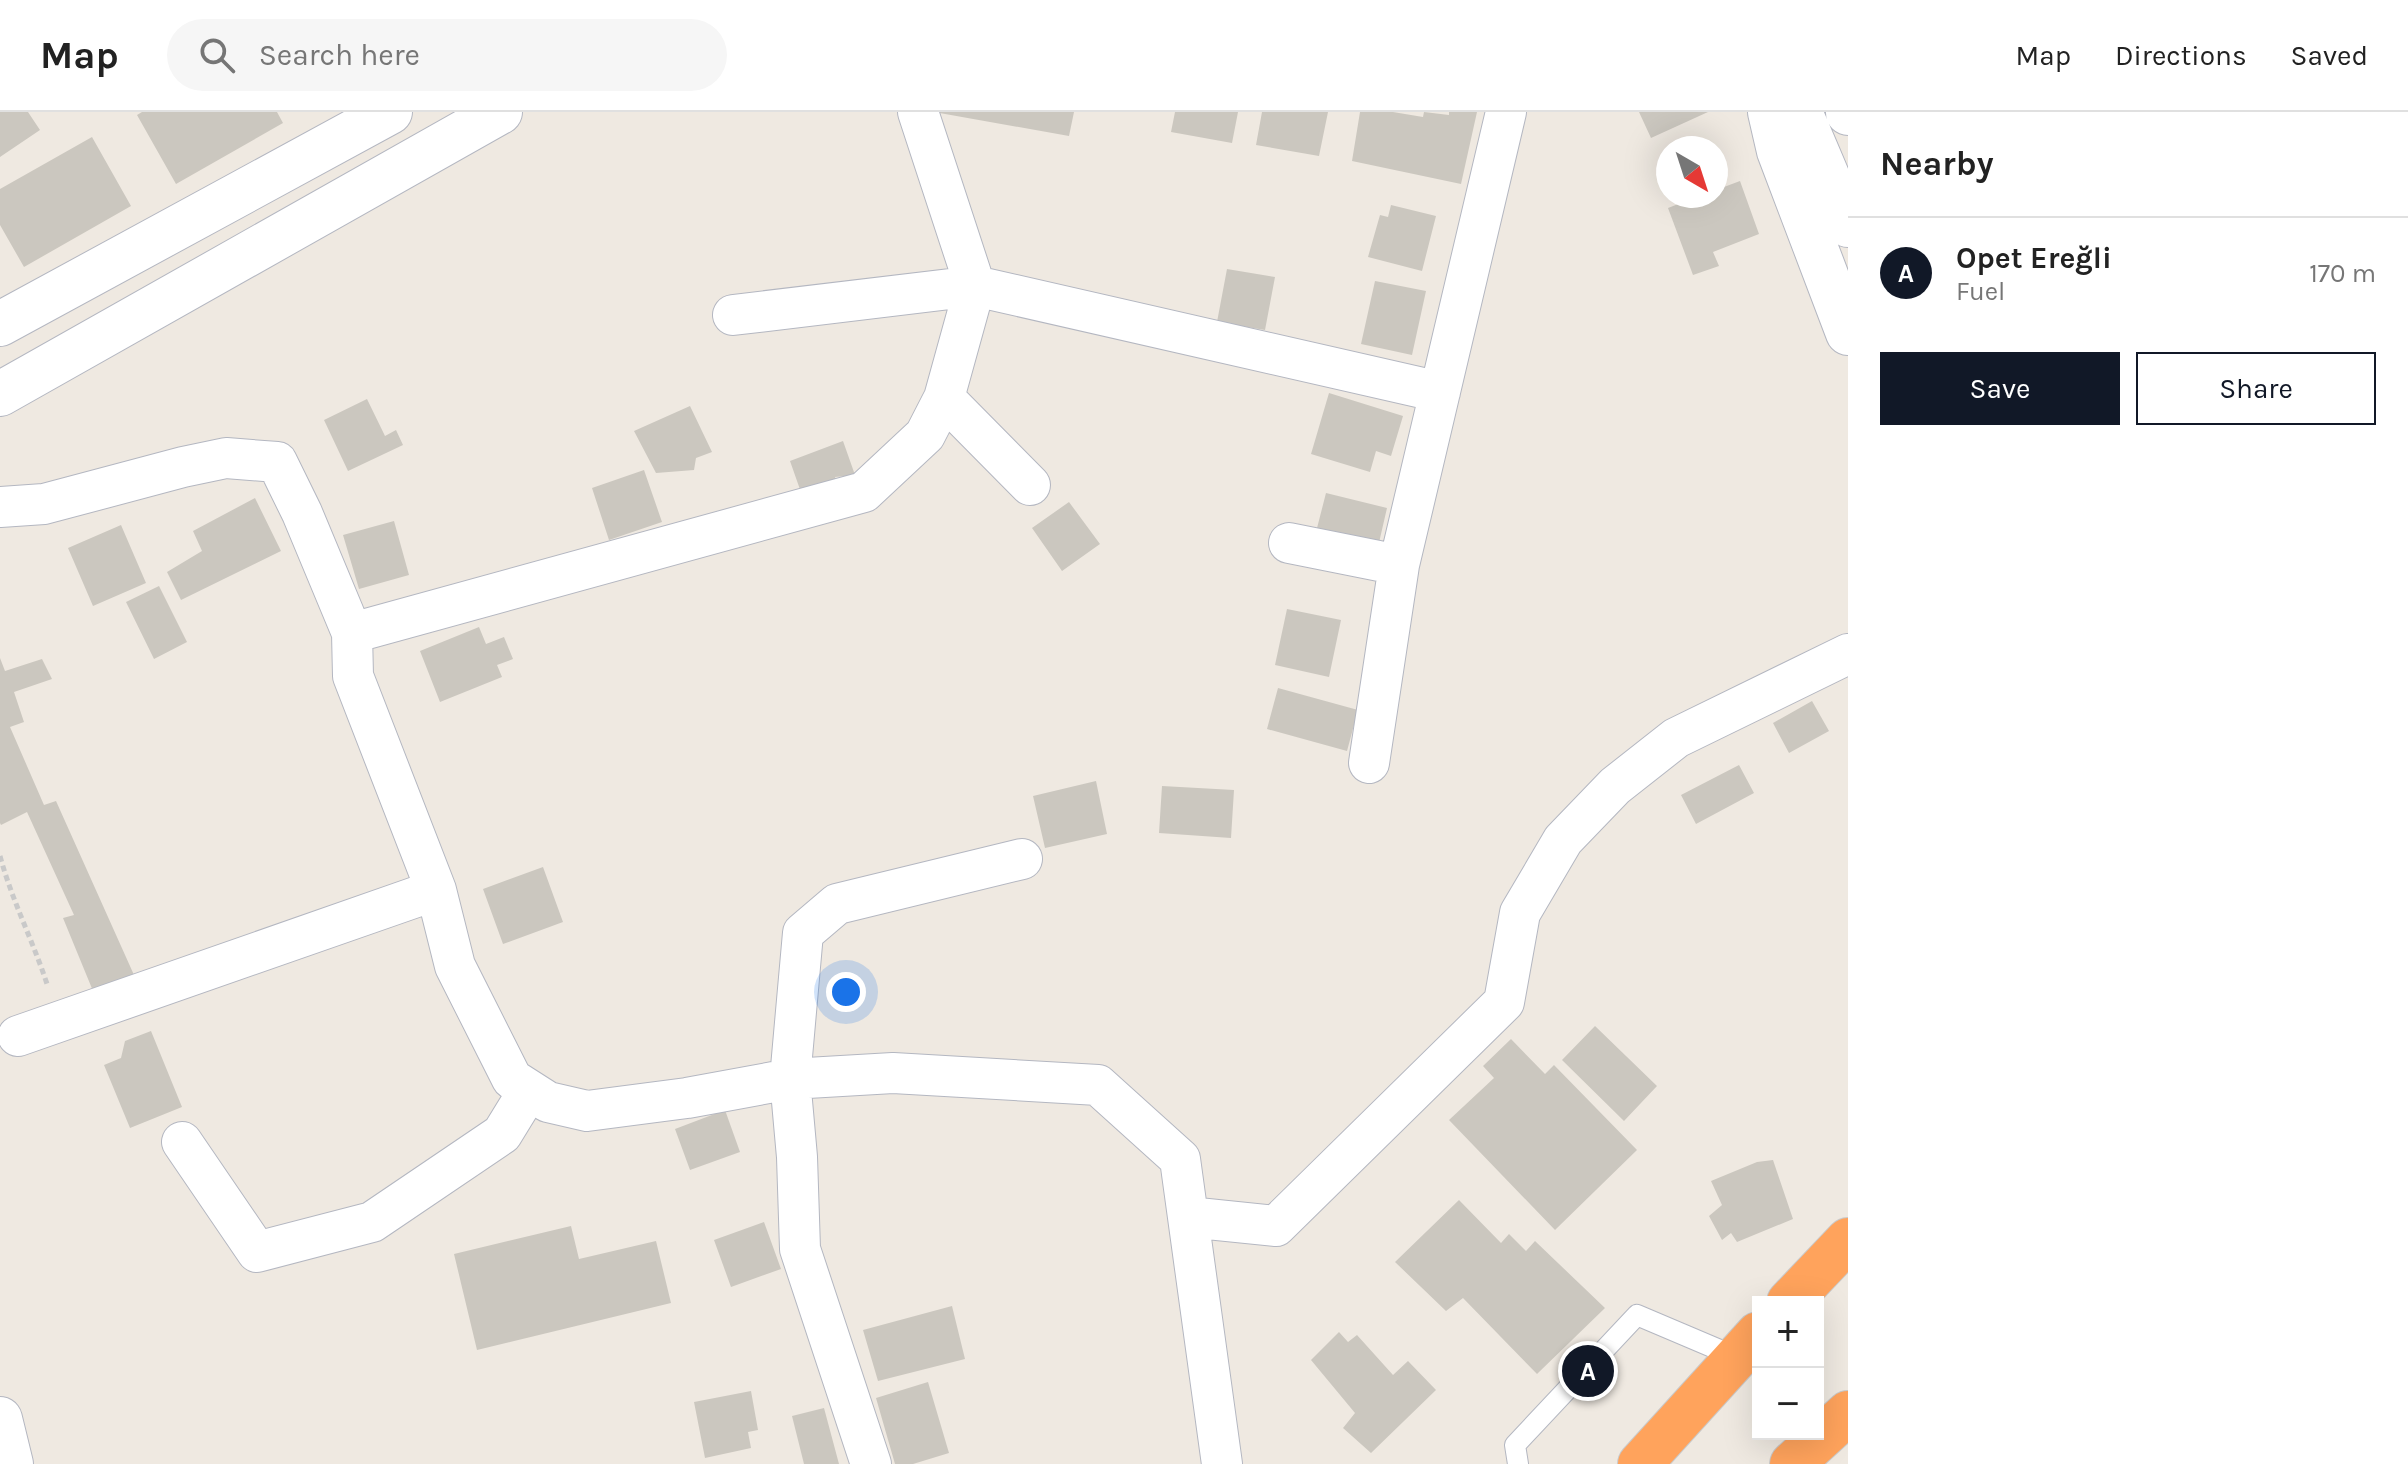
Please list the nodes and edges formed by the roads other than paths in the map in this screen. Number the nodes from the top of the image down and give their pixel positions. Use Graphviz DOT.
graph roads {
  1 [pos="390,112"];
  2 [pos="500,112"];
  3 [pos="918,112"];
  4 [pos="1506,112"];
  5 [pos="1770,112"];
  6 [pos="1800,112"];
  7 [pos="1848,225"];
  8 [pos="975,286"];
  9 [pos="733,315"];
  10 [pos="0,324"];
  11 [pos="1848,333"];
  12 [pos="1440,392"];
  13 [pos="0,394"];
  14 [pos="944,398"];
  15 [pos="1030,485"];
  16 [pos="0,507"];
  17 [pos="1289,543"];
  18 [pos="1399,565"];
  19 [pos="352,633"];
  20 [pos="1848,654"];
  21 [pos="1369,763"];
  22 [pos="1022,859"];
  23 [pos="436,890"];
  24 [pos="18,1036"];
  25 [pos="790,1079"];
  26 [pos="529,1090"];
  27 [pos="182,1142"];
  28 [pos="1188,1217"];
  29 [pos="1848,1240"];
  30 [pos="1795,1296"];
  31 [pos="1747,1346"];
  32 [pos="1848,1413"];
  33 [pos="0,1419"];
  34 [pos="11,1464"];
  35 [pos="871,1464"];
  36 [pos="1222,1464"];
  37 [pos="1518,1464"];
  38 [pos="1640,1464"];
  39 [pos="1792,1464"];
  1 -- 10 [label="main road"];
  2 -- 13 [label="main road"];
  3 -- 8 [label="street"];
  4 -- 12 [label="street"];
  5 -- 11 [label="main road"];
  6 -- 7 [label="main road"];
  8 -- 9 [label="street"];
  8 -- 12 [label="street"];
  8 -- 14 [label="street"];
  12 -- 18 [label="street"];
  14 -- 15 [label="street"];
  14 -- 19 [label="street"];
  16 -- 19 [label="street"];
  17 -- 18 [label="street"];
  18 -- 21 [label="street"];
  19 -- 23 [label="street"];
  20 -- 28 [label="street"];
  22 -- 25 [label="street"];
  23 -- 24 [label="street"];
  23 -- 26 [label="street"];
  25 -- 26 [label="street"];
  25 -- 28 [label="street"];
  25 -- 35 [label="street"];
  26 -- 27 [label="street"];
  28 -- 36 [label="street"];
  29 -- 30 [label="highway"];
  31 -- 37 [label="lane"];
  31 -- 38 [label="highway"];
  32 -- 39 [label="highway"];
  33 -- 34 [label="main road"];
}
